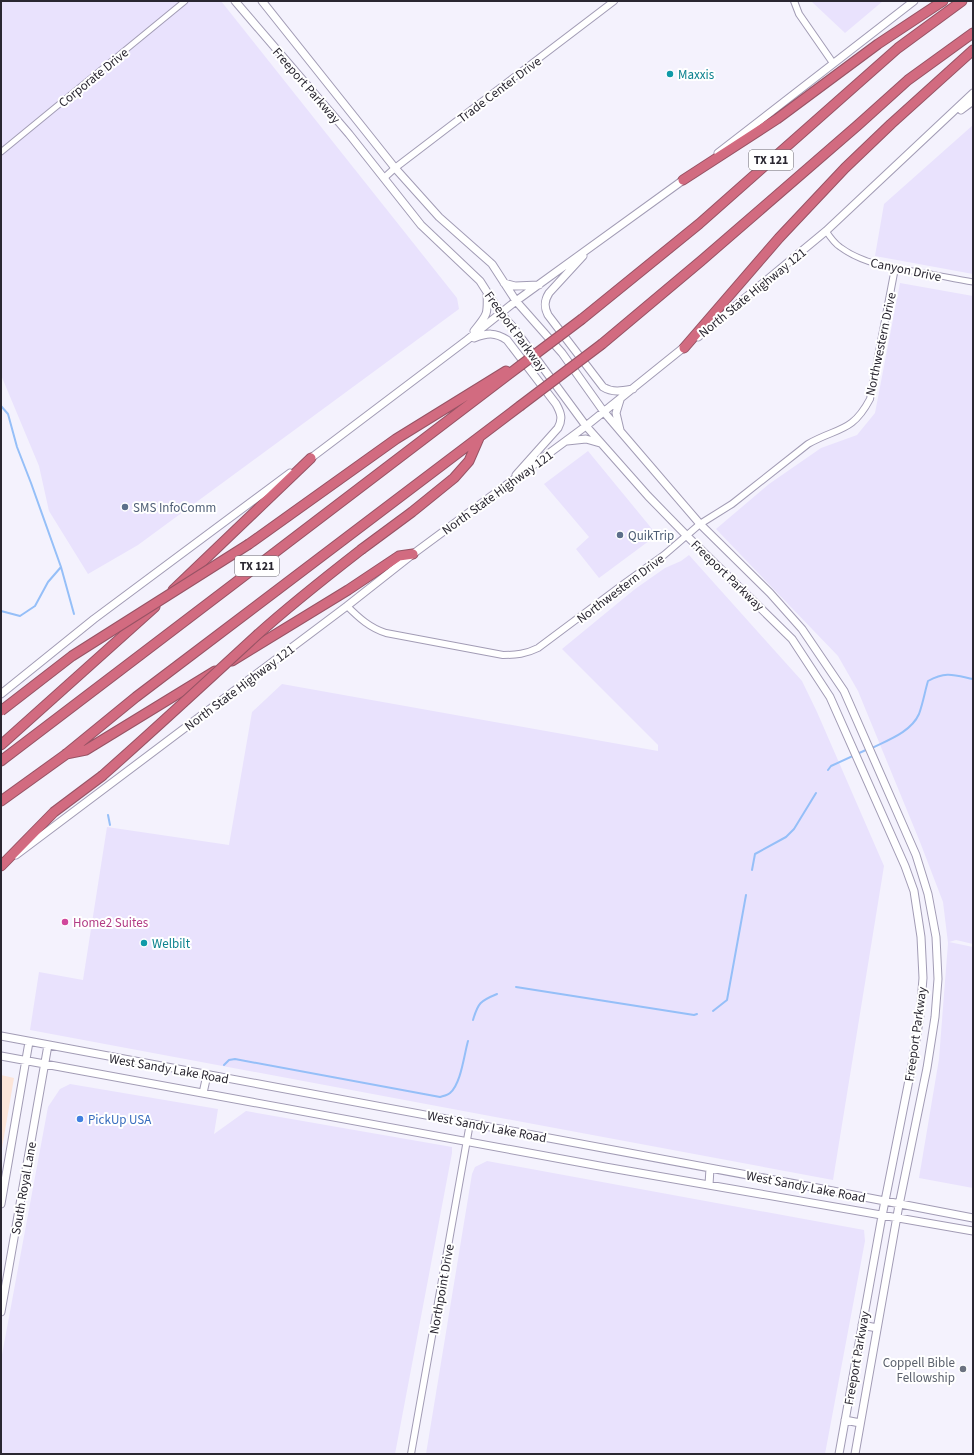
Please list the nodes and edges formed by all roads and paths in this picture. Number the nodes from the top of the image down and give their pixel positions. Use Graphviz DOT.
graph roads {
  1 [pos="185,1"];
  2 [pos="235,1"];
  3 [pos="262,1"];
  4 [pos="614,1"];
  5 [pos="794,1"];
  6 [pos="907,1"];
  7 [pos="914,1"];
  8 [pos="944,1"];
  9 [pos="962,1"];
  10 [pos="880,27"];
  11 [pos="973,33"];
  12 [pos="973,50"];
  13 [pos="833,63"];
  14 [pos="973,93"];
  15 [pos="973,101"];
  16 [pos="925,139"];
  17 [pos="1,152"];
  18 [pos="395,168"];
  19 [pos="384,178"];
  20 [pos="683,180"];
  21 [pos="826,231"];
  22 [pos="593,245"];
  23 [pos="895,268"];
  24 [pos="973,282"];
  25 [pos="504,283"];
  26 [pos="539,285"];
  27 [pos="487,292"];
  28 [pos="516,301"];
  29 [pos="501,314"];
  30 [pos="467,340"];
  31 [pos="684,348"];
  32 [pos="518,368"];
  33 [pos="633,389"];
  34 [pos="620,400"];
  35 [pos="604,412"];
  36 [pos="586,426"];
  37 [pos="621,432"];
  38 [pos="480,437"];
  39 [pos="567,441"];
  40 [pos="602,444"];
  41 [pos="310,458"];
  42 [pos="503,488"];
  43 [pos="700,524"];
  44 [pos="687,536"];
  45 [pos="413,554"];
  46 [pos="347,606"];
  47 [pos="1,694"];
  48 [pos="1,711"];
  49 [pos="1,745"];
  50 [pos="65,754"];
  51 [pos="1,761"];
  52 [pos="1,801"];
  53 [pos="1,866"];
  54 [pos="1,1036"];
  55 [pos="29,1042"];
  56 [pos="48,1045"];
  57 [pos="1,1056"];
  58 [pos="26,1060"];
  59 [pos="44,1064"];
  60 [pos="912,1065"];
  61 [pos="927,1068"];
  62 [pos="207,1075"];
  63 [pos="203,1092"];
  64 [pos="470,1123"];
  65 [pos="467,1141"];
  66 [pos="710,1168"];
  67 [pos="709,1186"];
  68 [pos="884,1202"];
  69 [pos="1,1204"];
  70 [pos="899,1205"];
  71 [pos="882,1216"];
  72 [pos="897,1218"];
  73 [pos="973,1218"];
  74 [pos="973,1231"];
  75 [pos="1,1312"];
  76 [pos="862,1326"];
  77 [pos="877,1328"];
  78 [pos="845,1420"];
  79 [pos="860,1423"];
  80 [pos="411,1454"];
  81 [pos="839,1454"];
  82 [pos="855,1454"];
  1 -- 17 [label="street, Corporate Drive"];
  2 -- 19 [label="main road, Freeport Parkway"];
  3 -- 18 [label="main road, Freeport Parkway"];
  4 -- 18 [label="street, Trade Center Drive"];
  5 -- 13 [label="street"];
  6 -- 10 [label="main road"];
  7 -- 10 [label="main road"];
  8 -- 20 [label="highway"];
  9 -- 32 [label="highway, TX 121, bridge"];
  10 -- 13 [label="main road"];
  11 -- 38 [label="highway, TX 121, bridge"];
  12 -- 31 [label="highway"];
  13 -- 20 [label="main road"];
  14 -- 16 [label="main road, North State Highway 121"];
  15 -- 16 [label="main road"];
  16 -- 21 [label="main road, North State Highway 121"];
  18 -- 19 [label="street, Trade Center Drive"];
  18 -- 25 [label="main road, Freeport Parkway"];
  19 -- 27 [label="main road, Freeport Parkway"];
  20 -- 22 [label="main road"];
  21 -- 23 [label="street, Canyon Drive"];
  21 -- 31 [label="main road, North State Highway 121"];
  22 -- 26 [label="main road"];
  22 -- 33 [label="main road"];
  23 -- 24 [label="street, Canyon Drive"];
  23 -- 43 [label="street, Northwestern Drive"];
  25 -- 26 [label="main road"];
  25 -- 28 [label="main road, Freeport Parkway"];
  26 -- 28 [label="main road"];
  27 -- 29 [label="main road, Freeport Parkway"];
  27 -- 30 [label="main road"];
  28 -- 29 [label="main road"];
  28 -- 35 [label="main road, Freeport Parkway"];
  29 -- 30 [label="main road"];
  29 -- 36 [label="main road, Freeport Parkway"];
  30 -- 41 [label="main road"];
  30 -- 42 [label="main road"];
  31 -- 33 [label="main road, North State Highway 121"];
  32 -- 48 [label="highway, bridge"];
  32 -- 51 [label="highway, TX 121"];
  33 -- 34 [label="main road, North State Highway 121"];
  34 -- 35 [label="main road, North State Highway 121"];
  34 -- 37 [label="main road"];
  35 -- 36 [label="main road, North State Highway 121"];
  35 -- 37 [label="main road, Freeport Parkway"];
  36 -- 39 [label="main road, North State Highway 121"];
  36 -- 40 [label="main road, Freeport Parkway"];
  37 -- 43 [label="main road, Freeport Parkway"];
  38 -- 50 [label="highway, TX 121"];
  38 -- 53 [label="highway, bridge"];
  39 -- 40 [label="main road"];
  39 -- 42 [label="main road, North State Highway 121"];
  40 -- 44 [label="main road, Freeport Parkway"];
  41 -- 47 [label="main road"];
  41 -- 49 [label="highway"];
  42 -- 45 [label="main road, North State Highway 121"];
  43 -- 44 [label="street, Northwestern Drive"];
  43 -- 61 [label="main road, Freeport Parkway"];
  44 -- 46 [label="street, Northwestern Drive"];
  44 -- 60 [label="main road, Freeport Parkway"];
  45 -- 46 [label="main road, North State Highway 121"];
  45 -- 50 [label="highway"];
  46 -- 53 [label="main road, North State Highway 121"];
  50 -- 52 [label="highway, TX 121"];
  54 -- 55 [label="main road, West Sandy Lake Road"];
  55 -- 56 [label="main road, West Sandy Lake Road"];
  55 -- 58 [label="main road, South Royal Lane"];
  56 -- 59 [label="main road, South Royal Lane"];
  56 -- 62 [label="main road, West Sandy Lake Road"];
  57 -- 58 [label="main road, West Sandy Lake Road"];
  58 -- 59 [label="main road, West Sandy Lake Road"];
  58 -- 69 [label="main road, South Royal Lane"];
  59 -- 63 [label="main road, West Sandy Lake Road"];
  59 -- 75 [label="main road, South Royal Lane"];
  60 -- 61 [label="main road"];
  60 -- 68 [label="main road, Freeport Parkway"];
  61 -- 70 [label="main road, Freeport Parkway"];
  62 -- 63 [label="main road"];
  62 -- 64 [label="main road, West Sandy Lake Road"];
  63 -- 65 [label="main road, West Sandy Lake Road"];
  64 -- 65 [label="street, Northpoint Drive"];
  64 -- 66 [label="main road, West Sandy Lake Road"];
  65 -- 67 [label="main road, West Sandy Lake Road"];
  65 -- 80 [label="street, Northpoint Drive"];
  66 -- 67 [label="main road"];
  66 -- 68 [label="main road, West Sandy Lake Road"];
  67 -- 71 [label="main road, West Sandy Lake Road"];
  68 -- 70 [label="main road, West Sandy Lake Road"];
  68 -- 71 [label="main road, Freeport Parkway"];
  70 -- 72 [label="main road, Freeport Parkway"];
  70 -- 73 [label="main road, West Sandy Lake Road"];
  71 -- 72 [label="main road, West Sandy Lake Road"];
  71 -- 76 [label="main road, Freeport Parkway"];
  72 -- 74 [label="main road, West Sandy Lake Road"];
  72 -- 77 [label="main road, Freeport Parkway"];
  76 -- 77 [label="main road"];
  76 -- 78 [label="main road, Freeport Parkway"];
  77 -- 79 [label="main road, Freeport Parkway"];
  78 -- 79 [label="main road"];
  78 -- 81 [label="main road, Freeport Parkway"];
  79 -- 82 [label="main road, Freeport Parkway"];
}
